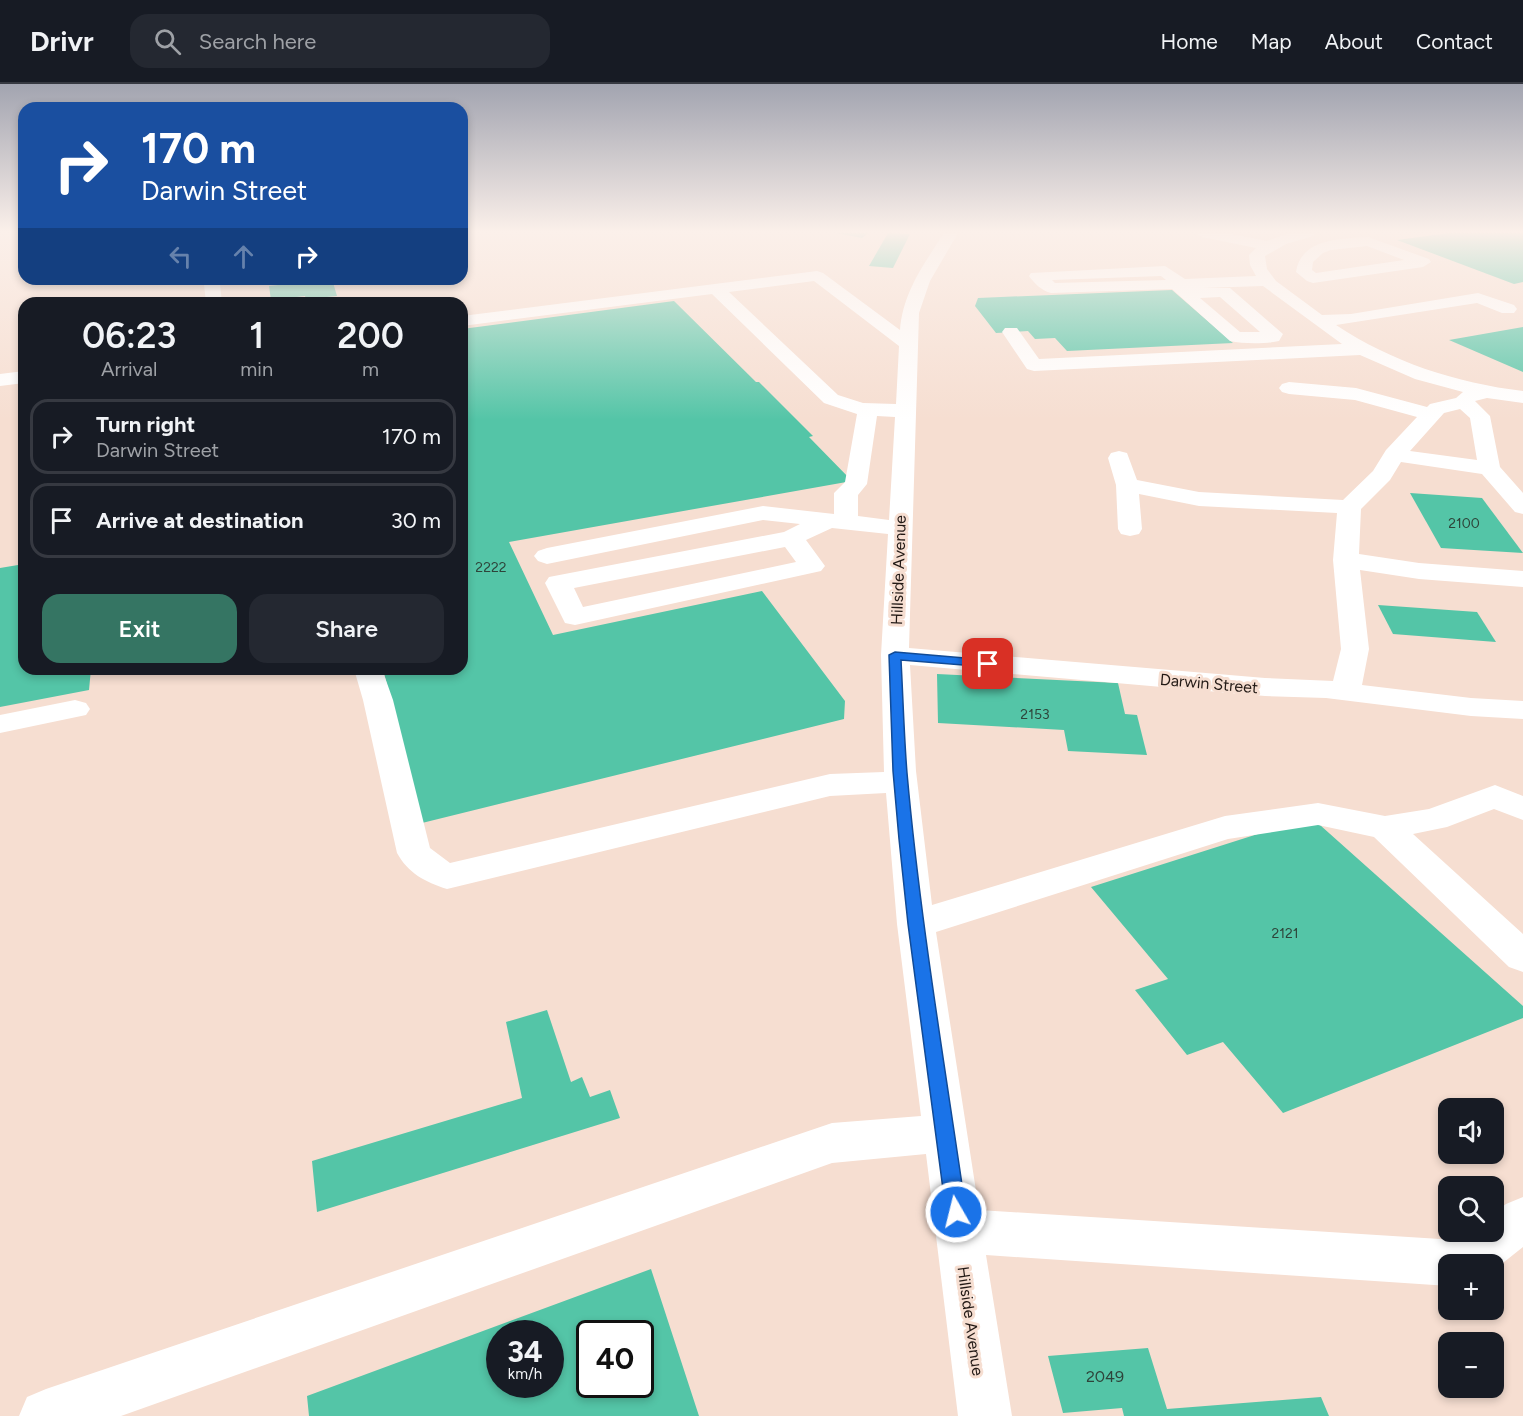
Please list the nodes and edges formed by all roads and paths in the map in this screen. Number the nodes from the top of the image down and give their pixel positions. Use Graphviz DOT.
graph roads {
  1 [pos="666,295"];
  2 [pos="676,295"];
  3 [pos="723,295"];
  4 [pos="842,295"];
  5 [pos="915,295"];
  6 [pos="1286,295"];
  7 [pos="731,302"];
  8 [pos="1508,309"];
  9 [pos="468,320"];
  10 [pos="1320,320"];
  11 [pos="1011,332"];
  12 [pos="907,344"];
  13 [pos="1363,349"];
  14 [pos="1289,388"];
  15 [pos="1487,391"];
  16 [pos="1523,397"];
  17 [pos="1464,402"];
  18 [pos="868,409"];
  19 [pos="904,411"];
  20 [pos="1430,414"];
  21 [pos="1394,455"];
  22 [pos="1119,458"];
  23 [pos="1489,468"];
  24 [pos="1127,484"];
  25 [pos="1349,507"];
  26 [pos="1523,507"];
  27 [pos="837,521"];
  28 [pos="900,528"];
  29 [pos="1130,529"];
  30 [pos="791,538"];
  31 [pos="548,556"];
  32 [pos="1346,560"];
  33 [pos="1523,579"];
  34 [pos="895,655"];
  35 [pos="370,675"];
  36 [pos="1346,691"];
  37 [pos="75,709"];
  38 [pos="1523,710"];
  39 [pos="0,724"];
  40 [pos="900,782"];
  41 [pos="1523,809"];
  42 [pos="1385,828"];
  43 [pos="916,924"];
  44 [pos="1523,957"];
  45 [pos="945,1133"];
  46 [pos="1523,1219"];
  47 [pos="959,1232"];
  48 [pos="46,1416"];
  49 [pos="985,1416"];
  1 -- 9 [label="street"];
  2 -- 7 [label="street"];
  3 -- 7 [label="street"];
  4 -- 12 [label="street"];
  5 -- 12 [label="street, Hillside Avenue"];
  6 -- 10 [label="street"];
  7 -- 18 [label="street"];
  8 -- 10 [label="street"];
  10 -- 13 [label="street"];
  11 -- 13 [label="street"];
  12 -- 19 [label="street, Hillside Avenue"];
  13 -- 15 [label="street"];
  14 -- 20 [label="street"];
  15 -- 16 [label="street"];
  15 -- 17 [label="street"];
  17 -- 20 [label="street"];
  17 -- 23 [label="street"];
  18 -- 19 [label="street"];
  18 -- 27 [label="street"];
  19 -- 28 [label="street, Hillside Avenue"];
  20 -- 21 [label="street"];
  21 -- 23 [label="street"];
  21 -- 25 [label="street"];
  22 -- 24 [label="street"];
  23 -- 26 [label="street"];
  24 -- 25 [label="street"];
  24 -- 29 [label="street"];
  25 -- 32 [label="street"];
  27 -- 28 [label="street"];
  27 -- 30 [label="street"];
  27 -- 31 [label="street"];
  28 -- 34 [label="street, Hillside Avenue"];
  30 -- 30 [label="street"];
  32 -- 33 [label="street"];
  32 -- 36 [label="street"];
  34 -- 36 [label="street, Darwin Street"];
  34 -- 40 [label="street, Hillside Avenue"];
  35 -- 40 [label="street"];
  36 -- 38 [label="street, Darwin Street"];
  37 -- 39 [label="street"];
  40 -- 43 [label="street, Hillside Avenue"];
  41 -- 42 [label="street"];
  42 -- 43 [label="street"];
  42 -- 44 [label="street"];
  43 -- 45 [label="street, Hillside Avenue"];
  45 -- 47 [label="street, Hillside Avenue"];
  45 -- 48 [label="street"];
  46 -- 47 [label="street"];
  47 -- 49 [label="street, Hillside Avenue"];
}
